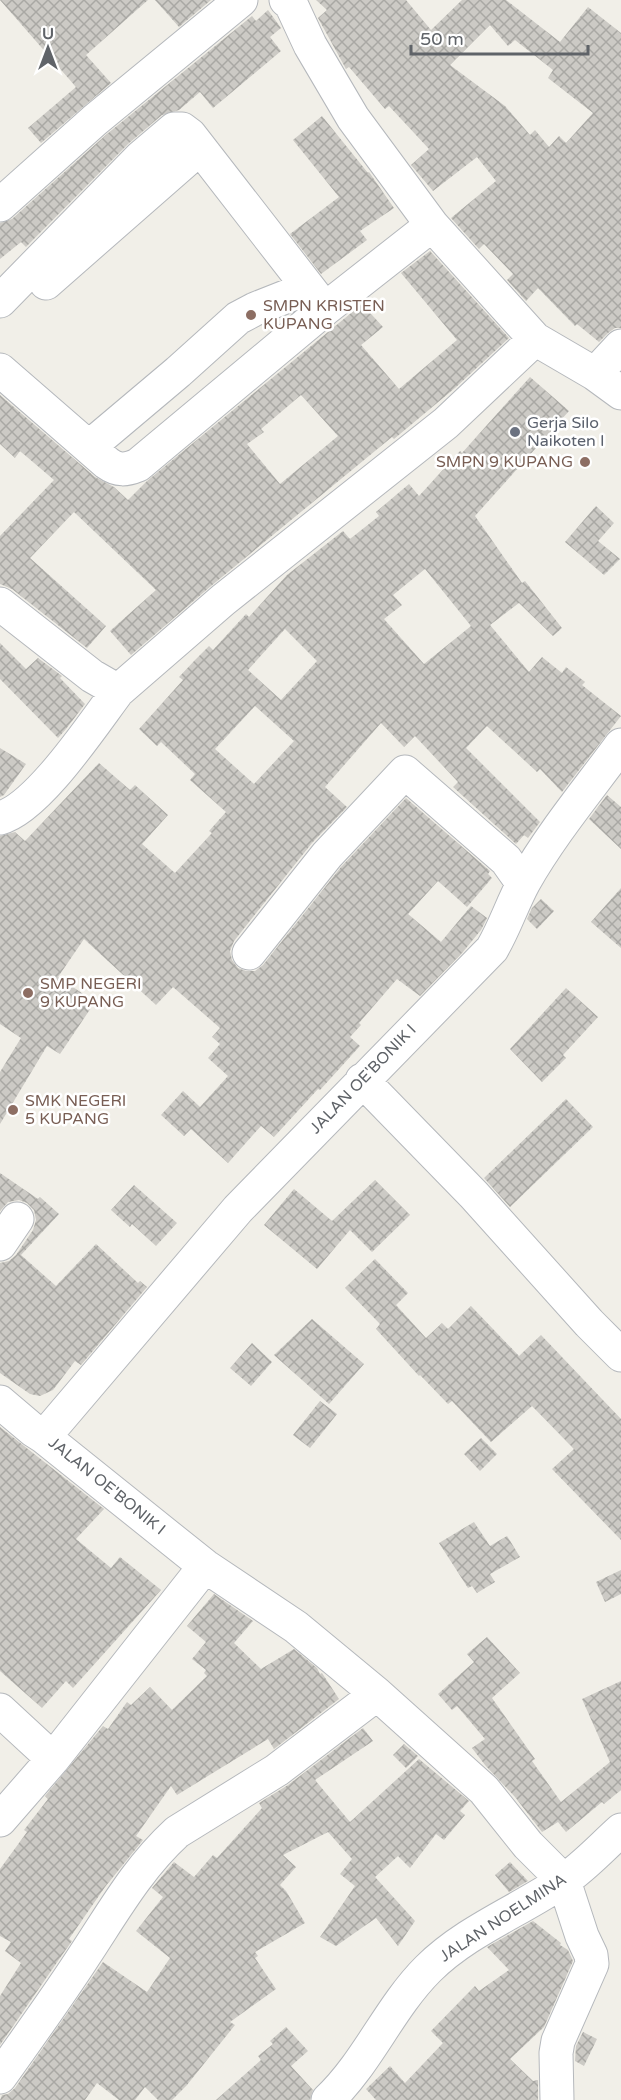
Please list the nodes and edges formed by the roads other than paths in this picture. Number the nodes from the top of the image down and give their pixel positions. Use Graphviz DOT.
graph roads {
  1 [pos="241,0"];
  2 [pos="291,1"];
  3 [pos="0,205"];
  4 [pos="432,225"];
  5 [pos="6,296"];
  6 [pos="316,298"];
  7 [pos="535,339"];
  8 [pos="621,346"];
  9 [pos="0,370"];
  10 [pos="608,384"];
  11 [pos="89,447"];
  12 [pos="0,604"];
  13 [pos="118,691"];
  14 [pos="621,746"];
  15 [pos="0,818"];
  16 [pos="523,884"];
  17 [pos="249,953"];
  18 [pos="362,1080"];
  19 [pos="621,1355"];
  20 [pos="0,1402"];
  21 [pos="44,1437"];
  22 [pos="206,1566"];
  23 [pos="377,1694"];
  24 [pos="0,1710"];
  25 [pos="53,1759"];
  26 [pos="0,1820"];
  27 [pos="621,1830"];
  28 [pos="564,1881"];
  29 [pos="0,2077"];
  30 [pos="328,2100"];
  31 [pos="557,2100"];
  1 -- 3 [label="street"];
  2 -- 4 [label="street"];
  4 -- 6 [label="street"];
  4 -- 7 [label="street"];
  5 -- 6 [label="street"];
  6 -- 11 [label="street"];
  6 -- 11 [label="street"];
  7 -- 10 [label="street"];
  7 -- 13 [label="street"];
  8 -- 10 [label="street"];
  9 -- 11 [label="street"];
  12 -- 13 [label="street"];
  13 -- 15 [label="street"];
  14 -- 16 [label="street, JALAN OE'BONIK I"];
  16 -- 17 [label="street"];
  16 -- 18 [label="street, JALAN OE'BONIK I"];
  18 -- 19 [label="street"];
  18 -- 21 [label="street, JALAN OE'BONIK I"];
  20 -- 21 [label="street"];
  21 -- 22 [label="street, JALAN OE'BONIK I"];
  22 -- 23 [label="street, JALAN OE'BONIK I"];
  22 -- 25 [label="street"];
  23 -- 28 [label="street, JALAN OE'BONIK I"];
  23 -- 29 [label="street"];
  24 -- 25 [label="street"];
  25 -- 26 [label="street"];
  27 -- 28 [label="street, JALAN NOELMINA"];
  28 -- 30 [label="street, JALAN NOELMINA"];
  28 -- 31 [label="street, JALAN OE'BONIK I"];
}
